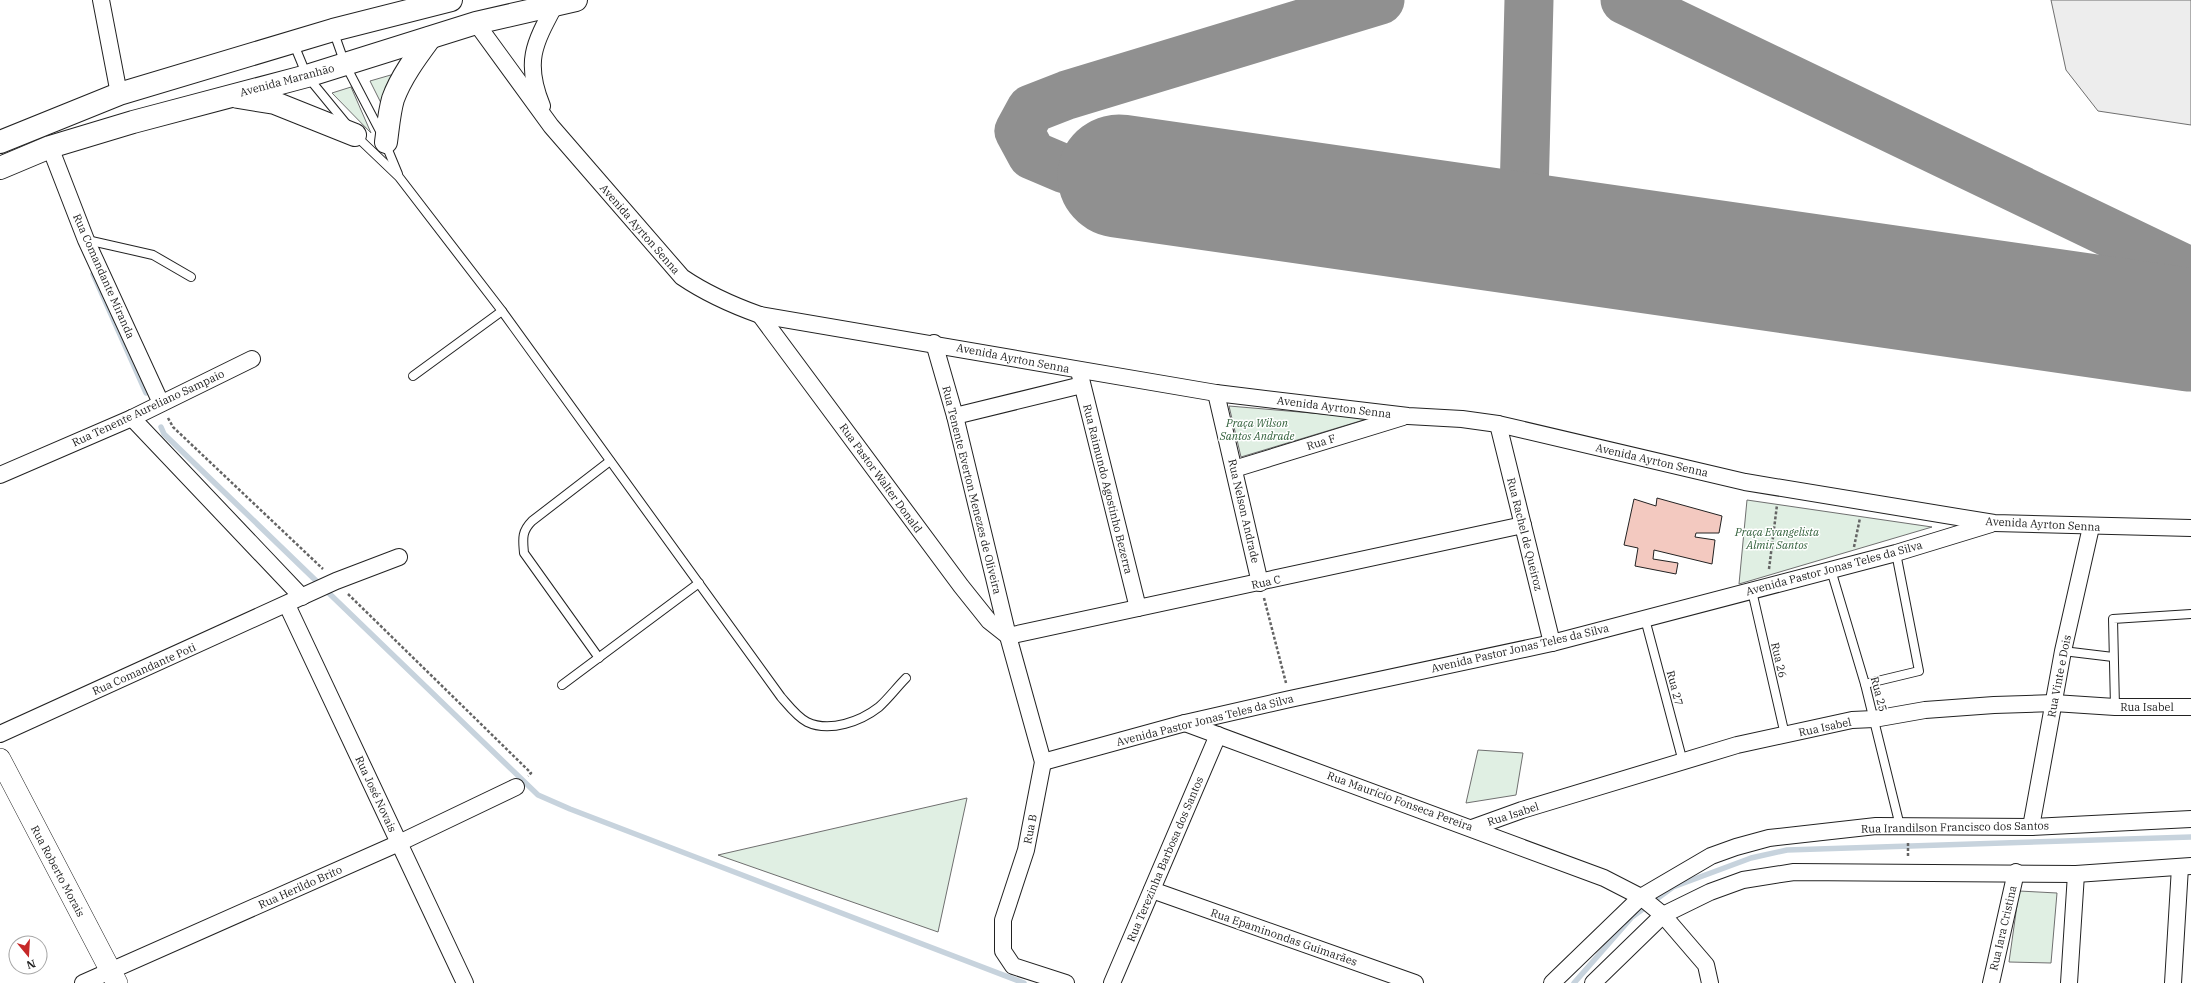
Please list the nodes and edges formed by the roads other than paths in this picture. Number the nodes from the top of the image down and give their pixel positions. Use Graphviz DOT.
graph roads {
  1 [pos="101,0"];
  2 [pos="451,0"];
  3 [pos="565,2"];
  4 [pos="476,23"];
  5 [pos="332,30"];
  6 [pos="430,38"];
  7 [pos="293,42"];
  8 [pos="345,64"];
  9 [pos="307,76"];
  10 [pos="119,94"];
  11 [pos="229,95"];
  12 [pos="551,126"];
  13 [pos="355,135"];
  14 [pos="0,142"];
  15 [pos="386,142"];
  16 [pos="50,147"];
  17 [pos="0,168"];
  18 [pos="399,177"];
  19 [pos="86,240"];
  20 [pos="191,277"];
  21 [pos="502,311"];
  22 [pos="760,315"];
  23 [pos="934,343"];
  24 [pos="252,358"];
  25 [pos="413,376"];
  26 [pos="1080,378"];
  27 [pos="1216,393"];
  28 [pos="161,403"];
  29 [pos="955,416"];
  30 [pos="1408,416"];
  31 [pos="132,418"];
  32 [pos="1498,424"];
  33 [pos="610,461"];
  34 [pos="1234,469"];
  35 [pos="0,475"];
  36 [pos="1994,523"];
  37 [pos="1522,525"];
  38 [pos="2091,527"];
  39 [pos="2191,528"];
  40 [pos="1896,553"];
  41 [pos="399,557"];
  42 [pos="1832,570"];
  43 [pos="699,583"];
  44 [pos="1260,583"];
  45 [pos="1760,589"];
  46 [pos="302,597"];
  47 [pos="287,605"];
  48 [pos="1138,608"];
  49 [pos="2191,614"];
  50 [pos="1645,619"];
  51 [pos="1008,636"];
  52 [pos="1552,643"];
  53 [pos="2063,651"];
  54 [pos="2113,657"];
  55 [pos="599,658"];
  56 [pos="906,678"];
  57 [pos="1865,684"];
  58 [pos="562,685"];
  59 [pos="2054,703"];
  60 [pos="2115,707"];
  61 [pos="2191,707"];
  62 [pos="1874,719"];
  63 [pos="1185,723"];
  64 [pos="0,734"];
  65 [pos="1218,734"];
  66 [pos="1785,735"];
  67 [pos="0,760"];
  68 [pos="1043,762"];
  69 [pos="1683,762"];
  70 [pos="516,787"];
  71 [pos="2191,819"];
  72 [pos="2031,827"];
  73 [pos="1472,828"];
  74 [pos="1904,832"];
  75 [pos="399,843"];
  76 [pos="2186,867"];
  77 [pos="2016,872"];
  78 [pos="2076,874"];
  79 [pos="1152,890"];
  80 [pos="1641,896"];
  81 [pos="1663,915"];
  82 [pos="114,977"];
  83 [pos="83,983"];
  84 [pos="465,983"];
  85 [pos="1066,983"];
  86 [pos="1112,983"];
  87 [pos="1415,983"];
  88 [pos="1552,983"];
  89 [pos="1593,983"];
  90 [pos="1710,983"];
  91 [pos="1991,983"];
  92 [pos="2069,983"];
  93 [pos="2173,983"];
  1 -- 10 [label="street"];
  2 -- 5 [label="main road"];
  3 -- 4 [label="main road, Avenida Maranhão"];
  3 -- 12 [label="street, Avenida Ayrton Senna"];
  4 -- 6 [label="main road, Avenida Maranhão"];
  4 -- 12 [label="street, Avenida Ayrton Senna"];
  5 -- 7 [label="main road"];
  5 -- 8 [label="lane"];
  6 -- 8 [label="main road, Avenida Maranhão"];
  6 -- 15 [label="main road"];
  7 -- 9 [label="lane"];
  7 -- 10 [label="main road"];
  8 -- 9 [label="main road, Avenida Maranhão"];
  8 -- 15 [label="lane"];
  9 -- 11 [label="main road, Avenida Maranhão"];
  9 -- 13 [label="lane"];
  10 -- 14 [label="main road"];
  11 -- 13 [label="main road"];
  11 -- 16 [label="main road, Avenida Maranhão"];
  12 -- 22 [label="street, Avenida Ayrton Senna"];
  13 -- 18 [label="lane"];
  15 -- 18 [label="lane"];
  16 -- 17 [label="main road, Avenida Maranhão"];
  16 -- 19 [label="street, Rua Comandante Miranda"];
  18 -- 21 [label="lane"];
  19 -- 20 [label="lane"];
  19 -- 28 [label="street, Rua Comandante Miranda"];
  21 -- 25 [label="lane"];
  21 -- 33 [label="lane"];
  22 -- 23 [label="street, Avenida Ayrton Senna"];
  22 -- 51 [label="street, Rua Pastor Walter Donald"];
  23 -- 26 [label="street, Avenida Ayrton Senna"];
  23 -- 29 [label="street, Rua Tenente Everton Menezes de Oliveira"];
  24 -- 28 [label="street, Rua Tenente Aureliano Sampaio"];
  26 -- 27 [label="street, Avenida Ayrton Senna"];
  26 -- 29 [label="street"];
  26 -- 48 [label="street, Rua Raimundo Agostinho Bezerra"];
  27 -- 30 [label="street, Avenida Ayrton Senna"];
  27 -- 34 [label="street, Rua Nelson Andrade"];
  28 -- 31 [label="street, Rua Tenente Aureliano Sampaio"];
  29 -- 51 [label="street, Rua Tenente Everton Menezes de Oliveira"];
  30 -- 32 [label="street, Avenida Ayrton Senna"];
  30 -- 34 [label="street, Rua F"];
  31 -- 35 [label="street, Rua Tenente Aureliano Sampaio"];
  31 -- 46 [label="street"];
  32 -- 36 [label="street, Avenida Ayrton Senna"];
  32 -- 37 [label="street, Rua Rachel de Queiroz"];
  33 -- 43 [label="lane"];
  33 -- 55 [label="lane"];
  34 -- 44 [label="street, Rua Nelson Andrade"];
  36 -- 38 [label="street, Avenida Ayrton Senna"];
  36 -- 40 [label="street, Avenida Pastor Jonas Teles da Silva"];
  37 -- 44 [label="street, Rua C"];
  37 -- 52 [label="street, Rua Rachel de Queiroz"];
  38 -- 39 [label="street, Avenida Ayrton Senna"];
  38 -- 53 [label="street, Rua Vinte e Dois"];
  40 -- 42 [label="street, Avenida Pastor Jonas Teles da Silva"];
  40 -- 57 [label="lane"];
  41 -- 46 [label="street"];
  42 -- 45 [label="street, Avenida Pastor Jonas Teles da Silva"];
  42 -- 57 [label="lane, Rua 25"];
  43 -- 55 [label="lane"];
  43 -- 56 [label="lane"];
  44 -- 48 [label="street, Rua C"];
  45 -- 50 [label="street, Avenida Pastor Jonas Teles da Silva"];
  45 -- 66 [label="lane, Rua 26"];
  46 -- 47 [label="street, Rua Comandante Poti"];
  47 -- 64 [label="street, Rua Comandante Poti"];
  47 -- 75 [label="street, Rua José Novais"];
  48 -- 51 [label="street, Rua C"];
  49 -- 54 [label="lane"];
  50 -- 52 [label="street, Avenida Pastor Jonas Teles da Silva"];
  50 -- 69 [label="lane, Rua 27"];
  51 -- 68 [label="street, Rua B"];
  52 -- 63 [label="street, Avenida Pastor Jonas Teles da Silva"];
  53 -- 54 [label="lane"];
  53 -- 59 [label="street, Rua Vinte e Dois"];
  54 -- 60 [label="lane"];
  55 -- 58 [label="lane"];
  57 -- 62 [label="lane, Rua 25"];
  59 -- 60 [label="street, Rua Isabel"];
  59 -- 62 [label="street, Rua Isabel"];
  59 -- 72 [label="street, Rua Vinte e Dois"];
  60 -- 61 [label="street, Rua Isabel"];
  62 -- 66 [label="street, Rua Isabel"];
  62 -- 74 [label="lane, Rua 25"];
  63 -- 65 [label="street, Rua Maurício Fonseca Pereira"];
  63 -- 68 [label="street, Avenida Pastor Jonas Teles da Silva"];
  65 -- 73 [label="street, Rua Maurício Fonseca Pereira"];
  65 -- 79 [label="street, Rua Terezinha Barbosa dos Santos"];
  66 -- 69 [label="street, Rua Isabel"];
  67 -- 82 [label="street, Rua Roberto Morais"];
  68 -- 85 [label="street, Rua B"];
  69 -- 73 [label="street, Rua Isabel"];
  70 -- 75 [label="street, Rua Herildo Brito"];
  71 -- 72 [label="street, Rua Irandilson Francisco dos Santos"];
  72 -- 74 [label="street, Rua Irandilson Francisco dos Santos"];
  73 -- 80 [label="street, Rua Maurício Fonseca Pereira"];
  74 -- 80 [label="street, Rua Irandilson Francisco dos Santos"];
  75 -- 82 [label="street, Rua Herildo Brito"];
  75 -- 84 [label="street, Rua José Novais"];
  76 -- 78 [label="street"];
  76 -- 93 [label="street"];
  77 -- 78 [label="street"];
  77 -- 81 [label="street"];
  77 -- 91 [label="street, Rua Iara Cristina"];
  78 -- 92 [label="street"];
  79 -- 86 [label="street, Rua Terezinha Barbosa dos Santos"];
  79 -- 87 [label="street, Rua Epaminondas Guimarães"];
  80 -- 81 [label="street, Rua Maurício Fonseca Pereira"];
  80 -- 88 [label="street, Rua Irandilson Francisco dos Santos"];
  81 -- 89 [label="street"];
  81 -- 90 [label="street, Rua Maurício Fonseca Pereira"];
  82 -- 83 [label="street, Rua Herildo Brito"];
}
